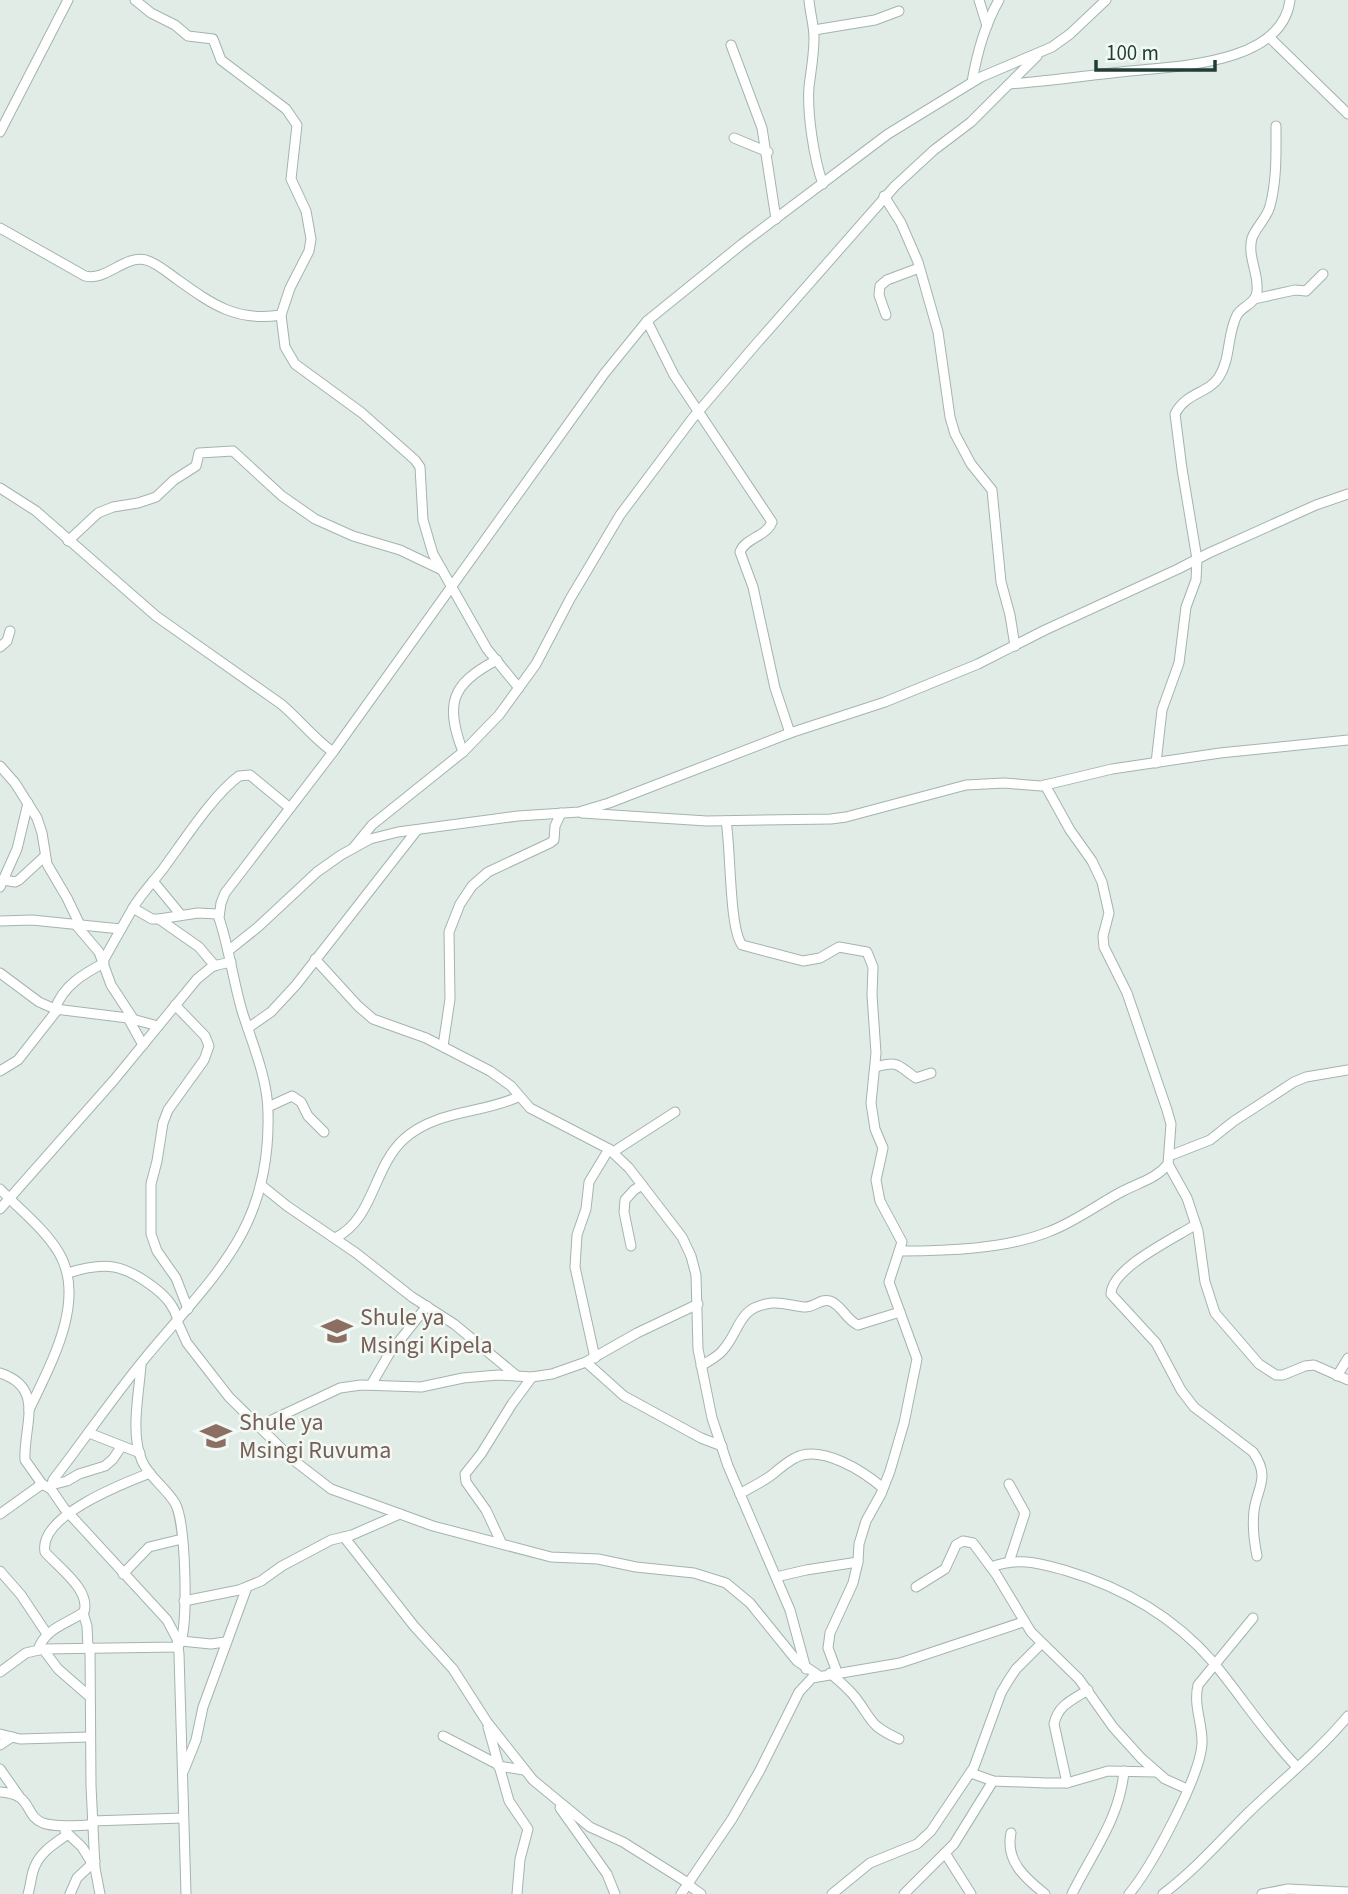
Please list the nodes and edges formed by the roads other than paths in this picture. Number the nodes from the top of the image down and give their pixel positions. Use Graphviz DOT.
graph roads {
  1 [pos="68,0"];
  2 [pos="809,0"];
  3 [pos="979,0"];
  4 [pos="999,0"];
  5 [pos="1106,0"];
  6 [pos="1290,0"];
  7 [pos="139,2"];
  8 [pos="899,11"];
  9 [pos="987,26"];
  10 [pos="814,30"];
  11 [pos="1269,37"];
  12 [pos="731,45"];
  13 [pos="1041,52"];
  14 [pos="972,82"];
  15 [pos="1010,84"];
  16 [pos="1348,114"];
  17 [pos="1276,126"];
  18 [pos="0,132"];
  19 [pos="734,138"];
  20 [pos="768,152"];
  21 [pos="823,184"];
  22 [pos="884,196"];
  23 [pos="776,219"];
  24 [pos="0,228"];
  25 [pos="919,268"];
  26 [pos="1322,274"];
  27 [pos="1254,299"];
  28 [pos="281,315"];
  29 [pos="886,315"];
  30 [pos="647,321"];
  31 [pos="699,411"];
  32 [pos="0,488"];
  33 [pos="1348,494"];
  34 [pos="68,541"];
  35 [pos="1197,559"];
  36 [pos="442,570"];
  37 [pos="450,587"];
  38 [pos="10,631"];
  39 [pos="1015,646"];
  40 [pos="0,647"];
  41 [pos="497,660"];
  42 [pos="519,688"];
  43 [pos="790,733"];
  44 [pos="1348,740"];
  45 [pos="333,752"];
  46 [pos="463,752"];
  47 [pos="1156,763"];
  48 [pos="0,766"];
  49 [pos="1045,785"];
  50 [pos="28,803"];
  51 [pos="290,808"];
  52 [pos="579,812"];
  53 [pos="561,813"];
  54 [pos="726,821"];
  55 [pos="417,831"];
  56 [pos="353,848"];
  57 [pos="45,856"];
  58 [pos="153,881"];
  59 [pos="2,883"];
  60 [pos="133,908"];
  61 [pos="218,914"];
  62 [pos="181,915"];
  63 [pos="159,919"];
  64 [pos="0,921"];
  65 [pos="78,925"];
  66 [pos="121,929"];
  67 [pos="228,951"];
  68 [pos="315,959"];
  69 [pos="104,962"];
  70 [pos="231,962"];
  71 [pos="215,966"];
  72 [pos="0,973"];
  73 [pos="175,1005"];
  74 [pos="56,1009"];
  75 [pos="131,1019"];
  76 [pos="158,1026"];
  77 [pos="248,1028"];
  78 [pos="143,1045"];
  79 [pos="443,1046"];
  80 [pos="876,1067"];
  81 [pos="1348,1070"];
  82 [pos="0,1071"];
  83 [pos="930,1073"];
  84 [pos="518,1097"];
  85 [pos="268,1107"];
  86 [pos="675,1112"];
  87 [pos="324,1132"];
  88 [pos="611,1150"];
  89 [pos="1168,1160"];
  90 [pos="261,1185"];
  91 [pos="642,1185"];
  92 [pos="0,1189"];
  93 [pos="9,1198"];
  94 [pos="0,1209"];
  95 [pos="1195,1225"];
  96 [pos="335,1238"];
  97 [pos="631,1246"];
  98 [pos="901,1251"];
  99 [pos="68,1273"];
  100 [pos="698,1304"];
  101 [pos="426,1306"];
  102 [pos="188,1309"];
  103 [pos="900,1312"];
  104 [pos="178,1320"];
  105 [pos="1348,1358"];
  106 [pos="590,1360"];
  107 [pos="141,1363"];
  108 [pos="701,1366"];
  109 [pos="0,1373"];
  110 [pos="517,1376"];
  111 [pos="1338,1376"];
  112 [pos="532,1377"];
  113 [pos="1348,1380"];
  114 [pos="371,1385"];
  115 [pos="29,1410"];
  116 [pos="259,1426"];
  117 [pos="89,1433"];
  118 [pos="722,1446"];
  119 [pos="121,1447"];
  120 [pos="140,1453"];
  121 [pos="150,1473"];
  122 [pos="1009,1484"];
  123 [pos="48,1486"];
  124 [pos="883,1488"];
  125 [pos="740,1494"];
  126 [pos="68,1512"];
  127 [pos="0,1514"];
  128 [pos="400,1514"];
  129 [pos="344,1537"];
  130 [pos="182,1539"];
  131 [pos="501,1542"];
  132 [pos="1257,1556"];
  133 [pos="858,1562"];
  134 [pos="1009,1562"];
  135 [pos="991,1567"];
  136 [pos="0,1571"];
  137 [pos="123,1574"];
  138 [pos="776,1577"];
  139 [pos="247,1587"];
  140 [pos="916,1587"];
  141 [pos="184,1601"];
  142 [pos="83,1613"];
  143 [pos="1253,1618"];
  144 [pos="1023,1622"];
  145 [pos="47,1634"];
  146 [pos="225,1642"];
  147 [pos="179,1644"];
  148 [pos="1041,1644"];
  149 [pos="89,1647"];
  150 [pos="40,1649"];
  151 [pos="1214,1664"];
  152 [pos="805,1668"];
  153 [pos="0,1672"];
  154 [pos="833,1673"];
  155 [pos="818,1675"];
  156 [pos="802,1688"];
  157 [pos="1088,1690"];
  158 [pos="89,1696"];
  159 [pos="1348,1716"];
  160 [pos="486,1722"];
  161 [pos="0,1734"];
  162 [pos="443,1736"];
  163 [pos="12,1737"];
  164 [pos="89,1737"];
  165 [pos="899,1739"];
  166 [pos="0,1745"];
  167 [pos="498,1765"];
  168 [pos="1297,1768"];
  169 [pos="0,1769"];
  170 [pos="524,1770"];
  171 [pos="1124,1771"];
  172 [pos="183,1772"];
  173 [pos="1156,1772"];
  174 [pos="971,1773"];
  175 [pos="993,1781"];
  176 [pos="1067,1783"];
  177 [pos="1187,1789"];
  178 [pos="0,1792"];
  179 [pos="19,1796"];
  180 [pos="553,1798"];
  181 [pos="183,1818"];
  182 [pos="93,1823"];
  183 [pos="59,1825"];
  184 [pos="1011,1833"];
  185 [pos="68,1834"];
  186 [pos="944,1853"];
  187 [pos="94,1862"];
  188 [pos="687,1883"];
  189 [pos="1317,1892"];
  190 [pos="1348,1892"];
  191 [pos="29,1894"];
  192 [pos="70,1894"];
  193 [pos="100,1894"];
  194 [pos="186,1894"];
  195 [pos="517,1894"];
  196 [pos="615,1894"];
  197 [pos="681,1894"];
  198 [pos="701,1894"];
  199 [pos="832,1894"];
  200 [pos="904,1894"];
  201 [pos="971,1894"];
  202 [pos="1045,1894"];
  203 [pos="1072,1894"];
  204 [pos="1129,1894"];
  205 [pos="1163,1894"];
  206 [pos="1262,1894"];
  1 -- 18 [label="street"];
  2 -- 10 [label="street"];
  3 -- 9 [label="street"];
  4 -- 9 [label="street"];
  5 -- 13 [label="street"];
  6 -- 11 [label="street"];
  7 -- 28 [label="street"];
  8 -- 10 [label="street"];
  9 -- 14 [label="street"];
  10 -- 21 [label="street"];
  11 -- 15 [label="street"];
  11 -- 16 [label="street"];
  12 -- 20 [label="street"];
  13 -- 14 [label="street"];
  13 -- 15 [label="street"];
  14 -- 21 [label="street"];
  15 -- 22 [label="street"];
  17 -- 27 [label="street"];
  19 -- 20 [label="street"];
  20 -- 23 [label="street"];
  21 -- 23 [label="street"];
  22 -- 25 [label="street"];
  22 -- 31 [label="street"];
  23 -- 30 [label="street"];
  24 -- 28 [label="street"];
  25 -- 29 [label="street"];
  25 -- 39 [label="street"];
  26 -- 27 [label="street"];
  27 -- 35 [label="street"];
  28 -- 36 [label="street"];
  30 -- 31 [label="street"];
  30 -- 37 [label="street"];
  31 -- 42 [label="street"];
  31 -- 43 [label="street"];
  32 -- 34 [label="street"];
  33 -- 35 [label="street"];
  34 -- 36 [label="street"];
  34 -- 45 [label="street"];
  35 -- 39 [label="street"];
  35 -- 47 [label="street"];
  36 -- 37 [label="street"];
  37 -- 41 [label="street"];
  37 -- 45 [label="street"];
  38 -- 40 [label="street"];
  39 -- 43 [label="street"];
  41 -- 42 [label="street"];
  41 -- 46 [label="street"];
  42 -- 46 [label="street"];
  43 -- 52 [label="street"];
  44 -- 47 [label="street"];
  45 -- 51 [label="street"];
  46 -- 56 [label="street"];
  47 -- 49 [label="street"];
  48 -- 50 [label="street"];
  49 -- 54 [label="street"];
  49 -- 89 [label="street"];
  50 -- 57 [label="street"];
  50 -- 59 [label="street"];
  51 -- 58 [label="street"];
  51 -- 61 [label="street"];
  52 -- 53 [label="street"];
  52 -- 54 [label="street"];
  53 -- 55 [label="street"];
  53 -- 79 [label="street"];
  54 -- 80 [label="street"];
  55 -- 56 [label="street"];
  55 -- 68 [label="street"];
  56 -- 67 [label="street"];
  57 -- 59 [label="street"];
  57 -- 65 [label="street"];
  58 -- 60 [label="street"];
  58 -- 62 [label="street"];
  60 -- 63 [label="street"];
  60 -- 66 [label="street"];
  61 -- 62 [label="street"];
  61 -- 67 [label="street"];
  62 -- 63 [label="street"];
  63 -- 71 [label="street"];
  64 -- 65 [label="street"];
  65 -- 66 [label="street"];
  65 -- 69 [label="street"];
  66 -- 69 [label="street"];
  67 -- 70 [label="street"];
  68 -- 77 [label="street"];
  68 -- 79 [label="street"];
  69 -- 74 [label="street"];
  69 -- 75 [label="street"];
  70 -- 71 [label="street"];
  70 -- 77 [label="street"];
  71 -- 73 [label="street"];
  72 -- 74 [label="street"];
  73 -- 76 [label="street"];
  73 -- 102 [label="street"];
  74 -- 75 [label="street"];
  74 -- 82 [label="street"];
  75 -- 76 [label="street"];
  75 -- 78 [label="street"];
  76 -- 78 [label="street"];
  77 -- 85 [label="street"];
  78 -- 93 [label="street"];
  79 -- 84 [label="street"];
  80 -- 83 [label="street"];
  80 -- 98 [label="street"];
  81 -- 89 [label="street"];
  84 -- 88 [label="street"];
  84 -- 96 [label="street"];
  85 -- 87 [label="street"];
  85 -- 90 [label="street"];
  86 -- 88 [label="street"];
  88 -- 91 [label="street"];
  88 -- 106 [label="street"];
  89 -- 95 [label="street"];
  89 -- 98 [label="street"];
  90 -- 96 [label="street"];
  90 -- 102 [label="street"];
  91 -- 97 [label="street"];
  91 -- 100 [label="street"];
  92 -- 93 [label="street"];
  93 -- 94 [label="street"];
  93 -- 99 [label="street"];
  95 -- 111 [label="street"];
  95 -- 132 [label="street"];
  96 -- 101 [label="street"];
  98 -- 103 [label="street"];
  99 -- 104 [label="street"];
  99 -- 115 [label="street"];
  100 -- 106 [label="street"];
  100 -- 108 [label="street"];
  101 -- 110 [label="street"];
  101 -- 114 [label="street"];
  102 -- 104 [label="street"];
  103 -- 108 [label="street"];
  103 -- 124 [label="street"];
  104 -- 107 [label="street"];
  104 -- 116 [label="street"];
  105 -- 111 [label="street"];
  106 -- 112 [label="street"];
  106 -- 118 [label="street"];
  107 -- 117 [label="street"];
  107 -- 120 [label="street"];
  108 -- 118 [label="street"];
  109 -- 115 [label="street"];
  110 -- 112 [label="street"];
  110 -- 114 [label="street"];
  111 -- 113 [label="street"];
  112 -- 131 [label="street"];
  114 -- 116 [label="street"];
  115 -- 123 [label="street"];
  116 -- 128 [label="street"];
  117 -- 119 [label="street"];
  117 -- 123 [label="street"];
  118 -- 125 [label="street"];
  119 -- 120 [label="street"];
  119 -- 123 [label="street"];
  120 -- 121 [label="street"];
  121 -- 126 [label="street"];
  121 -- 130 [label="street"];
  122 -- 134 [label="street"];
  123 -- 126 [label="street"];
  123 -- 127 [label="street"];
  124 -- 125 [label="street"];
  124 -- 133 [label="street"];
  125 -- 138 [label="street"];
  126 -- 137 [label="street"];
  126 -- 142 [label="street"];
  128 -- 129 [label="street"];
  128 -- 131 [label="street"];
  129 -- 139 [label="street"];
  129 -- 160 [label="street"];
  130 -- 137 [label="street"];
  130 -- 141 [label="street"];
  131 -- 152 [label="street"];
  133 -- 138 [label="street"];
  133 -- 154 [label="street"];
  134 -- 135 [label="street"];
  134 -- 151 [label="street"];
  135 -- 140 [label="street"];
  135 -- 144 [label="street"];
  136 -- 145 [label="street"];
  137 -- 147 [label="street"];
  138 -- 152 [label="street"];
  139 -- 141 [label="street"];
  139 -- 146 [label="street"];
  141 -- 147 [label="street"];
  142 -- 145 [label="street"];
  142 -- 149 [label="street"];
  143 -- 151 [label="street"];
  144 -- 148 [label="street"];
  144 -- 154 [label="street"];
  145 -- 150 [label="street"];
  146 -- 147 [label="street"];
  146 -- 172 [label="street"];
  147 -- 149 [label="street"];
  147 -- 172 [label="street"];
  148 -- 157 [label="street"];
  148 -- 174 [label="street"];
  149 -- 150 [label="street"];
  149 -- 158 [label="street"];
  150 -- 153 [label="street"];
  150 -- 158 [label="street"];
  151 -- 168 [label="street"];
  151 -- 177 [label="street"];
  152 -- 155 [label="street"];
  152 -- 156 [label="street"];
  154 -- 155 [label="street"];
  154 -- 165 [label="street"];
  155 -- 156 [label="street"];
  156 -- 188 [label="street"];
  157 -- 173 [label="street"];
  157 -- 176 [label="street"];
  158 -- 164 [label="street"];
  159 -- 168 [label="street"];
  160 -- 167 [label="street"];
  160 -- 170 [label="street"];
  161 -- 163 [label="street"];
  162 -- 167 [label="street"];
  163 -- 164 [label="street"];
  163 -- 166 [label="street"];
  164 -- 182 [label="street"];
  167 -- 170 [label="street"];
  167 -- 195 [label="street"];
  168 -- 205 [label="street"];
  169 -- 179 [label="street"];
  170 -- 180 [label="street"];
  171 -- 173 [label="street"];
  171 -- 176 [label="street"];
  171 -- 203 [label="street"];
  172 -- 181 [label="street"];
  173 -- 177 [label="street"];
  174 -- 175 [label="street"];
  174 -- 199 [label="street"];
  175 -- 176 [label="street"];
  175 -- 186 [label="street"];
  177 -- 204 [label="street"];
  178 -- 179 [label="street"];
  179 -- 183 [label="street"];
  180 -- 188 [label="street"];
  180 -- 196 [label="street"];
  181 -- 182 [label="street"];
  181 -- 194 [label="street"];
  182 -- 183 [label="street"];
  182 -- 187 [label="street"];
  183 -- 185 [label="street"];
  184 -- 202 [label="street"];
  185 -- 187 [label="street"];
  185 -- 191 [label="street"];
  186 -- 200 [label="street"];
  186 -- 201 [label="street"];
  187 -- 192 [label="street"];
  187 -- 193 [label="street"];
  188 -- 197 [label="street"];
  188 -- 198 [label="street"];
  189 -- 190 [label="street"];
  189 -- 206 [label="street"];
}
